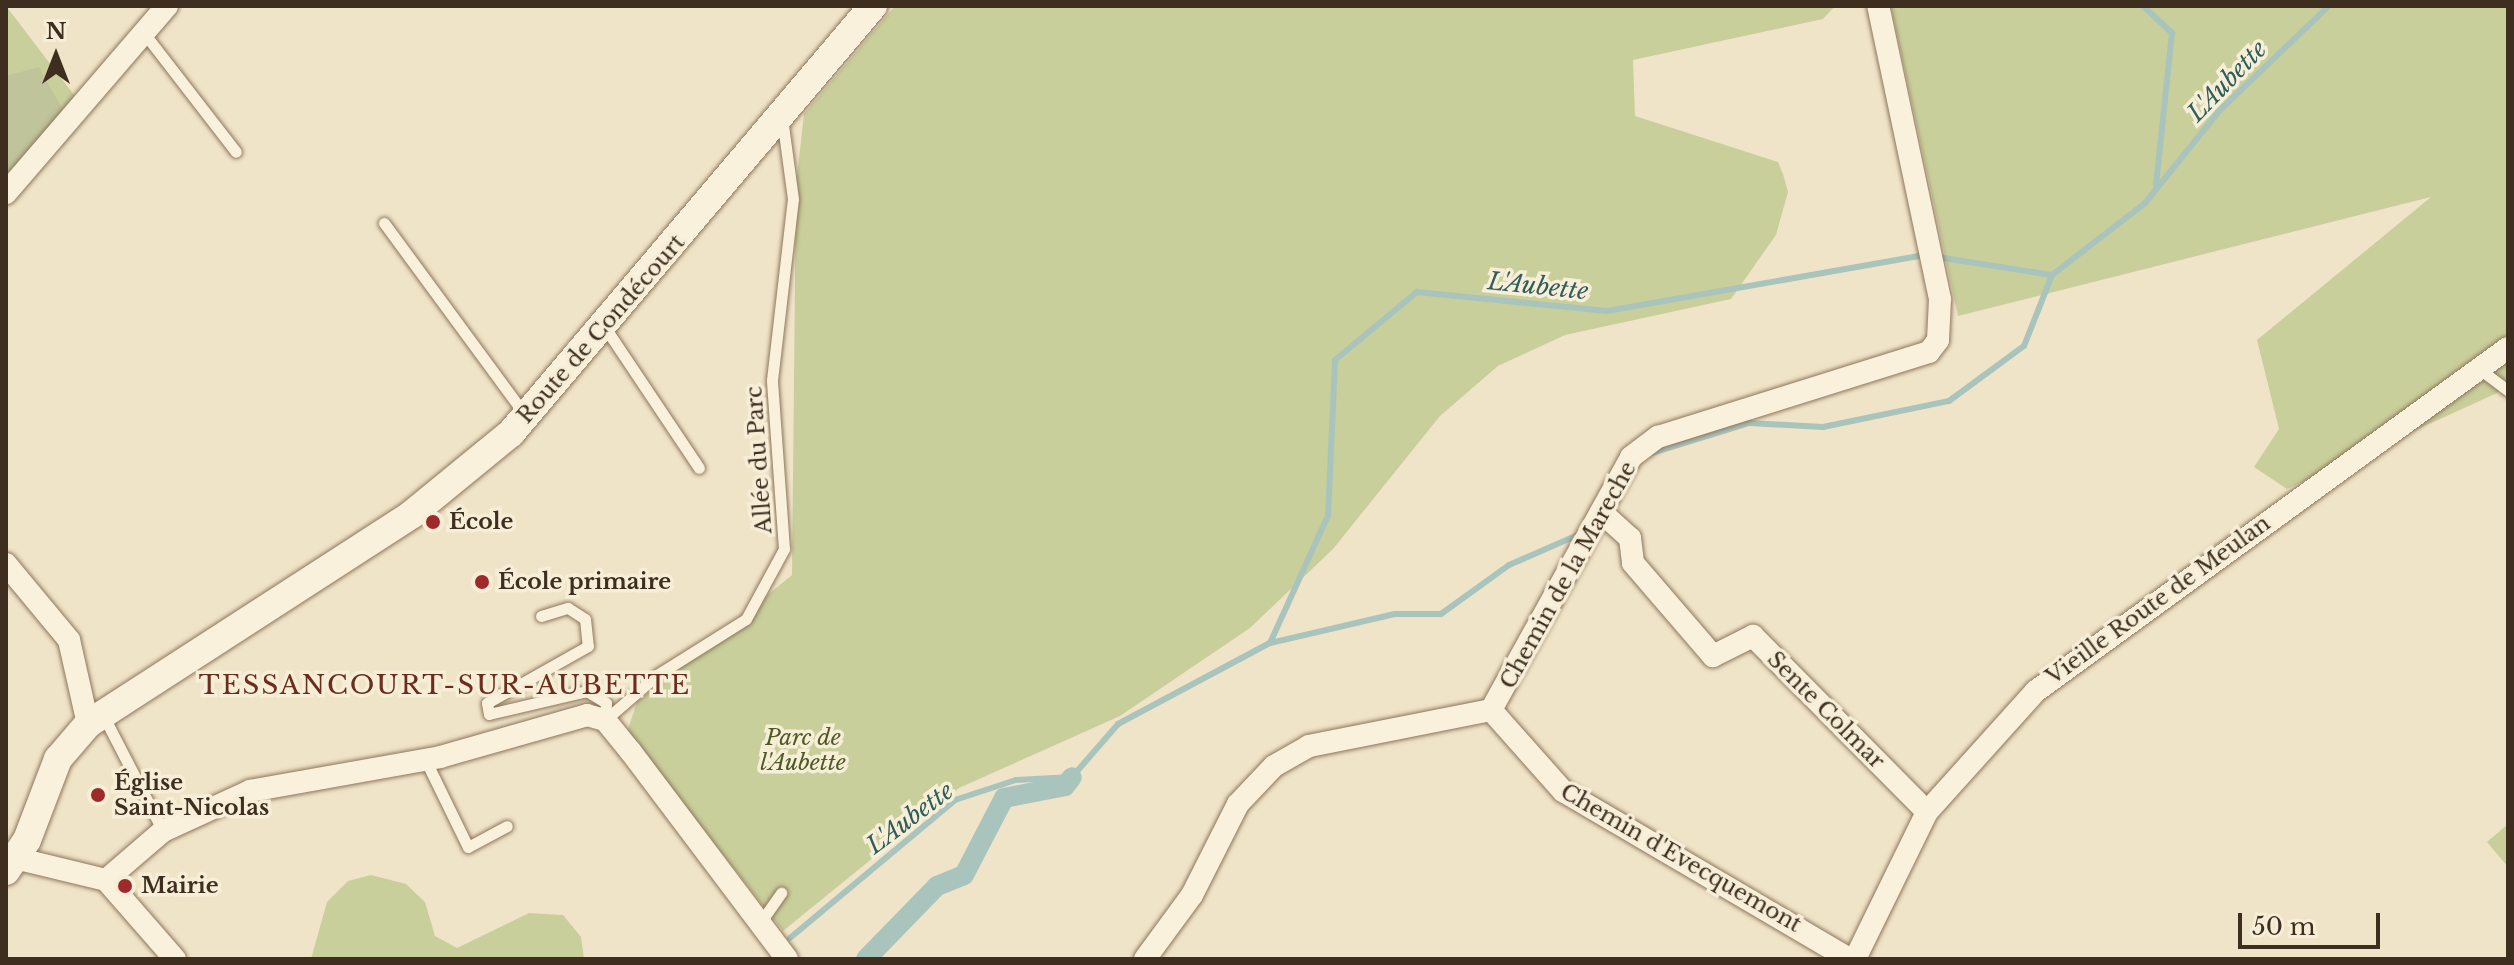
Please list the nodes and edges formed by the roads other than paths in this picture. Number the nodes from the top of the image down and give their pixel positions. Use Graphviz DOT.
graph roads {
  1 [pos="167,6"];
  2 [pos="873,6"];
  3 [pos="1878,6"];
  4 [pos="144,33"];
  5 [pos="782,116"];
  6 [pos="236,152"];
  7 [pos="6,193"];
  8 [pos="384,223"];
  9 [pos="606,329"];
  10 [pos="2508,348"];
  11 [pos="2477,368"];
  12 [pos="2508,391"];
  13 [pos="527,417"];
  14 [pos="699,468"];
  15 [pos="1601,512"];
  16 [pos="6,564"];
  17 [pos="541,616"];
  18 [pos="1491,710"];
  19 [pos="95,719"];
  20 [pos="605,720"];
  21 [pos="425,759"];
  22 [pos="1927,812"];
  23 [pos="507,826"];
  24 [pos="163,831"];
  25 [pos="11,864"];
  26 [pos="106,880"];
  27 [pos="781,893"];
  28 [pos="760,923"];
  29 [pos="1855,958"];
  30 [pos="175,959"];
  31 [pos="787,959"];
  32 [pos="1145,959"];
  1 -- 4 [label="street"];
  2 -- 5 [label="street, Route de Condécourt"];
  3 -- 15 [label="street, Chemin de la Mareche"];
  4 -- 6 [label="lane"];
  4 -- 7 [label="street"];
  5 -- 9 [label="street, Route de Condécourt"];
  5 -- 20 [label="lane, Allée du Parc"];
  8 -- 13 [label="lane"];
  9 -- 13 [label="street, Route de Condécourt"];
  9 -- 14 [label="lane"];
  10 -- 11 [label="street, Vieille Route de Meulan"];
  11 -- 12 [label="lane"];
  11 -- 22 [label="street, Vieille Route de Meulan"];
  13 -- 19 [label="street, Route de Condécourt"];
  15 -- 18 [label="street, Chemin de la Mareche"];
  15 -- 22 [label="street, Sente Colmar"];
  16 -- 19 [label="street"];
  17 -- 20 [label="lane"];
  18 -- 29 [label="street, Chemin d'Evecquemont"];
  18 -- 32 [label="street, Chemin de la Mareche"];
  19 -- 24 [label="lane"];
  19 -- 25 [label="street, Route de Condécourt"];
  20 -- 21 [label="street"];
  20 -- 28 [label="street"];
  21 -- 23 [label="lane"];
  21 -- 24 [label="street"];
  22 -- 29 [label="street, Vieille Route de Meulan"];
  24 -- 26 [label="street"];
  25 -- 26 [label="street"];
  26 -- 30 [label="street"];
  27 -- 28 [label="lane"];
  28 -- 31 [label="street"];
}
